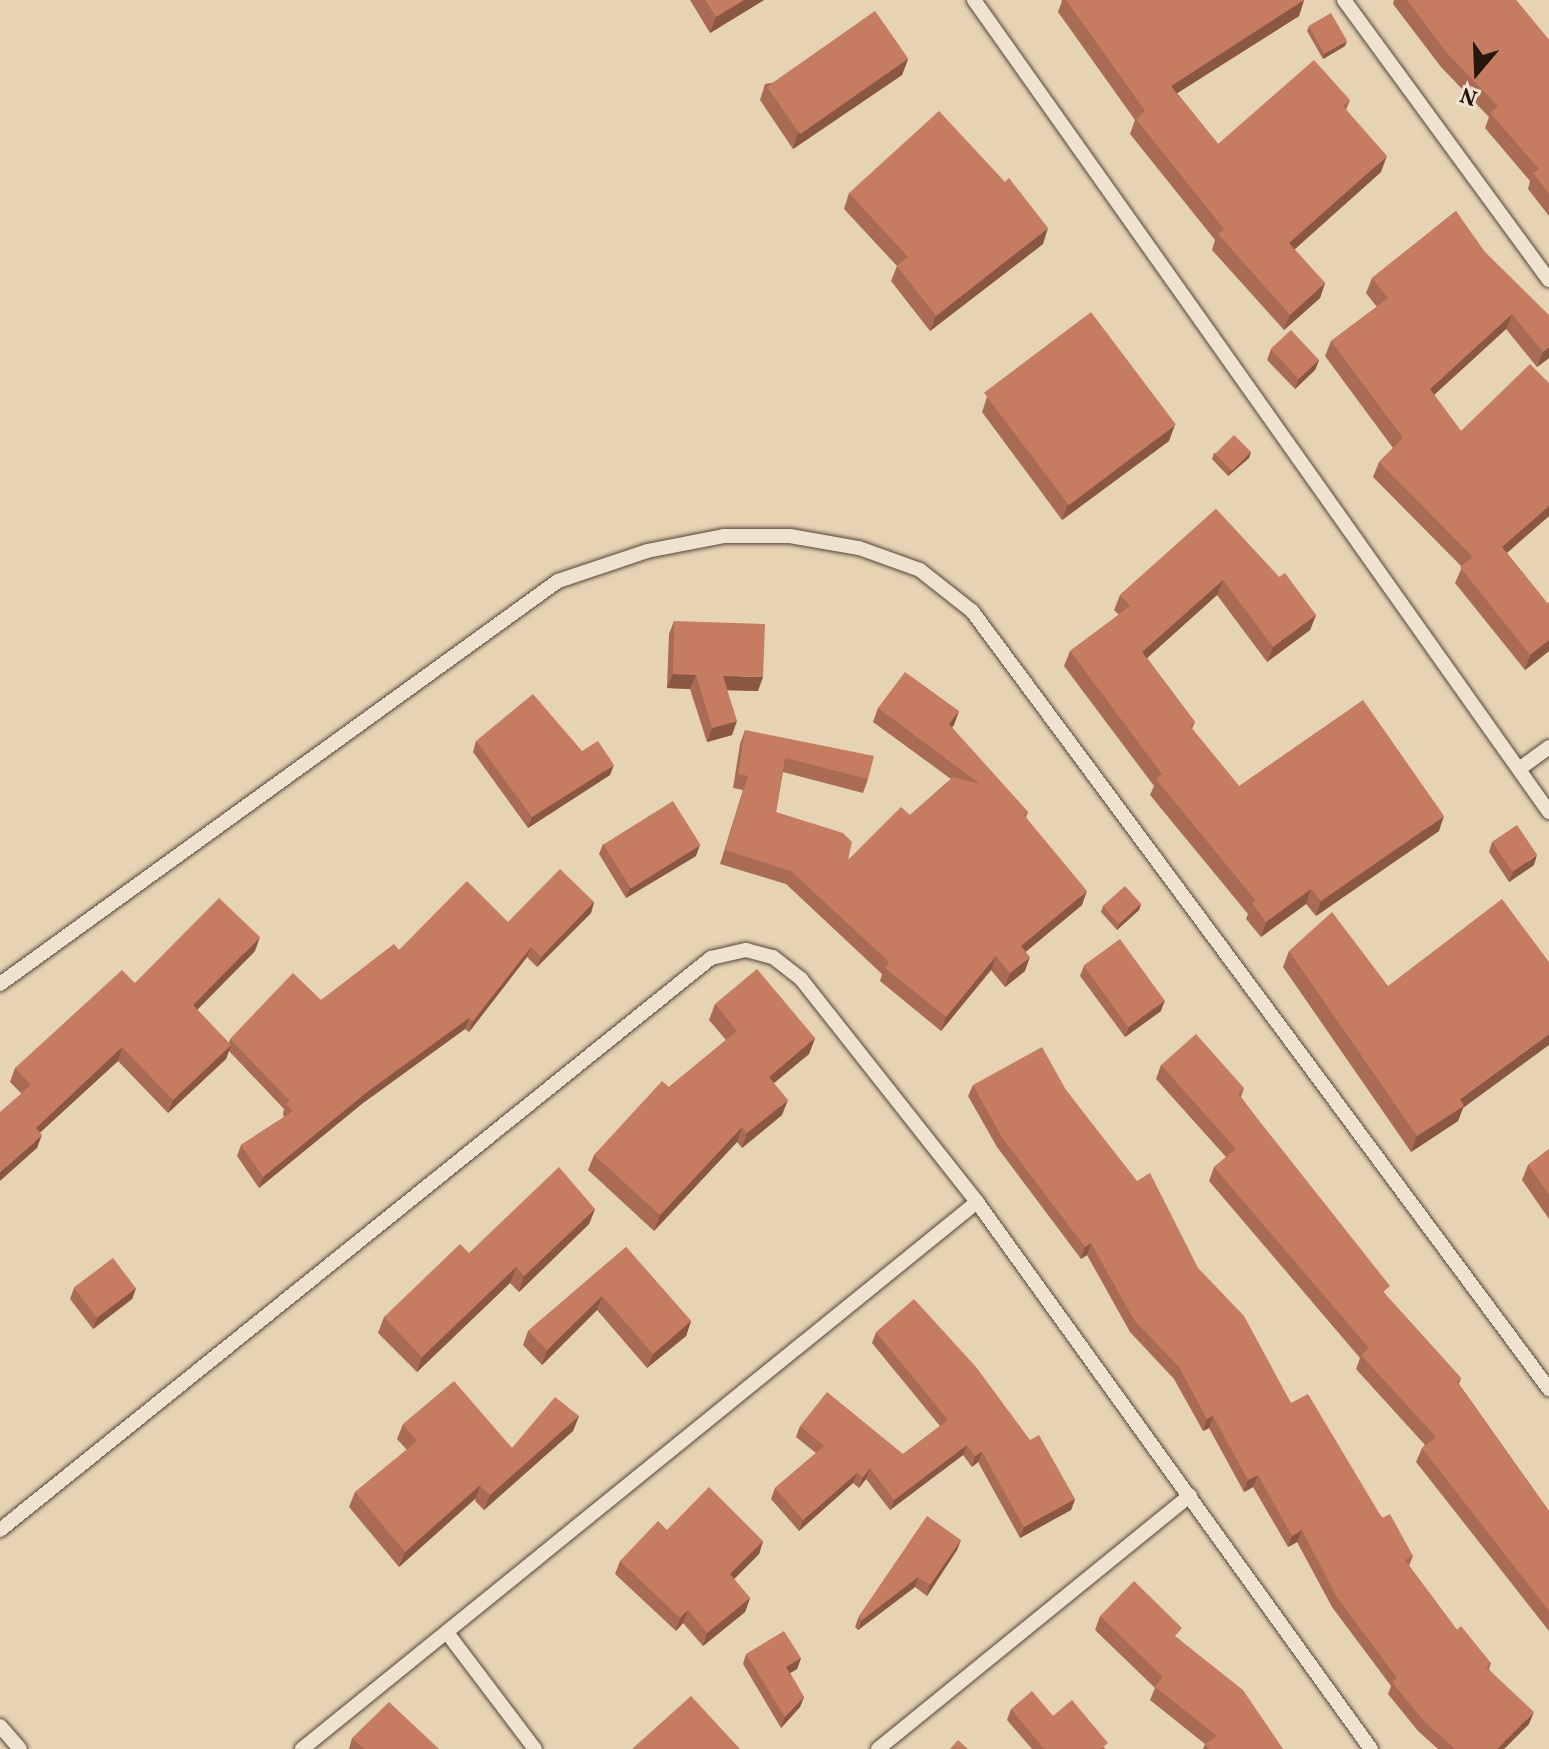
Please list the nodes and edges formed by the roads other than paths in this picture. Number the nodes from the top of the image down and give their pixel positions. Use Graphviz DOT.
graph roads {
  1 [pos="974,0"];
  2 [pos="1344,0"];
  3 [pos="1549,280"];
  4 [pos="1549,747"];
  5 [pos="1519,769"];
  6 [pos="1549,812"];
  7 [pos="0,984"];
  8 [pos="977,1202"];
  9 [pos="1549,1389"];
  10 [pos="1190,1495"];
  11 [pos="0,1530"];
  12 [pos="448,1634"];
  13 [pos="0,1726"];
  14 [pos="20,1749"];
  15 [pos="302,1749"];
  16 [pos="535,1749"];
  17 [pos="878,1749"];
  18 [pos="1371,1749"];
  1 -- 5 [label="lane"];
  2 -- 3 [label="lane"];
  4 -- 5 [label="lane"];
  5 -- 6 [label="lane"];
  7 -- 9 [label="lane"];
  8 -- 10 [label="lane"];
  8 -- 11 [label="lane"];
  8 -- 12 [label="lane"];
  10 -- 17 [label="lane"];
  10 -- 18 [label="lane"];
  12 -- 15 [label="lane"];
  12 -- 16 [label="lane"];
  13 -- 14 [label="lane"];
}
